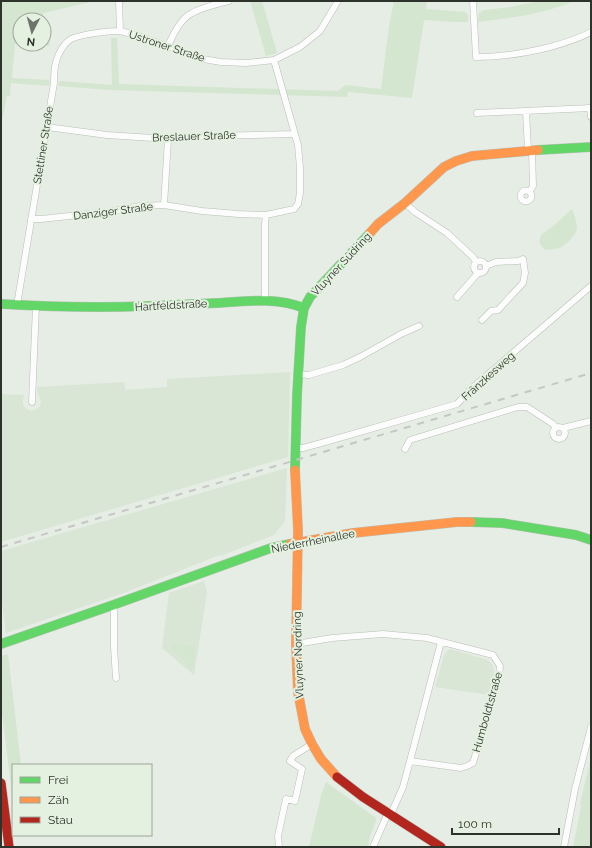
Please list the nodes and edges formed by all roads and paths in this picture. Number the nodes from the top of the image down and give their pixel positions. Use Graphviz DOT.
graph roads {
  1 [pos="118,1"];
  2 [pos="229,1"];
  3 [pos="337,1"];
  4 [pos="473,1"];
  5 [pos="120,31"];
  6 [pos="591,32"];
  7 [pos="168,46"];
  8 [pos="274,60"];
  9 [pos="591,108"];
  10 [pos="526,111"];
  11 [pos="477,114"];
  12 [pos="591,117"];
  13 [pos="46,127"];
  14 [pos="295,134"];
  15 [pos="168,139"];
  16 [pos="591,147"];
  17 [pos="530,150"];
  18 [pos="530,191"];
  19 [pos="405,203"];
  20 [pos="164,205"];
  21 [pos="266,215"];
  22 [pos="31,219"];
  23 [pos="476,262"];
  24 [pos="486,266"];
  25 [pos="478,273"];
  26 [pos="591,286"];
  27 [pos="456,297"];
  28 [pos="265,300"];
  29 [pos="1,304"];
  30 [pos="17,305"];
  31 [pos="36,306"];
  32 [pos="304,308"];
  33 [pos="482,320"];
  34 [pos="419,326"];
  35 [pos="297,374"];
  36 [pos="32,402"];
  37 [pos="591,421"];
  38 [pos="296,448"];
  39 [pos="405,449"];
  40 [pos="591,540"];
  41 [pos="298,542"];
  42 [pos="113,605"];
  43 [pos="441,642"];
  44 [pos="1,644"];
  45 [pos="296,644"];
  46 [pos="116,678"];
  47 [pos="591,727"];
  48 [pos="312,744"];
  49 [pos="410,761"];
  50 [pos="1,783"];
  51 [pos="389,814"];
  52 [pos="3,815"];
  53 [pos="9,847"];
  54 [pos="279,847"];
  55 [pos="373,847"];
  56 [pos="441,847"];
  57 [pos="564,847"];
  1 -- 5 [label="street, Ustroner Straße"];
  2 -- 7 [label="street"];
  3 -- 8 [label="street, Ustroner Straße"];
  4 -- 6 [label="street"];
  5 -- 7 [label="street, Ustroner Straße"];
  5 -- 13 [label="street, Stettiner Straße"];
  7 -- 8 [label="street, Ustroner Straße"];
  8 -- 14 [label="street, Danziger Straße"];
  9 -- 10 [label="street"];
  9 -- 12 [label="street"];
  10 -- 11 [label="street"];
  10 -- 17 [label="street"];
  13 -- 15 [label="street, Breslauer Straße"];
  13 -- 22 [label="street, Stettiner Straße"];
  14 -- 15 [label="street, Breslauer Straße"];
  14 -- 21 [label="street, Danziger Straße"];
  15 -- 20 [label="street"];
  16 -- 17 [label="street, Vluyner Südring"];
  17 -- 18 [label="street"];
  17 -- 19 [label="street, Vluyner Südring"];
  19 -- 23 [label="street"];
  19 -- 32 [label="street, Vluyner Südring"];
  20 -- 21 [label="street, Danziger Straße"];
  20 -- 22 [label="street, Danziger Straße"];
  21 -- 28 [label="street"];
  22 -- 30 [label="street, Stettiner Straße"];
  23 -- 24 [label="street"];
  23 -- 25 [label="street"];
  24 -- 25 [label="street"];
  24 -- 33 [label="street"];
  25 -- 27 [label="street"];
  26 -- 38 [label="street, Fränzkesweg"];
  28 -- 31 [label="street, Hartfeldstraße"];
  28 -- 32 [label="street, Hartfeldstraße"];
  29 -- 30 [label="street, Hartfeldstraße"];
  30 -- 31 [label="street, Hartfeldstraße"];
  31 -- 36 [label="street"];
  32 -- 35 [label="street, Vluyner Südring"];
  34 -- 35 [label="street"];
  35 -- 38 [label="street, Vluyner Südring"];
  37 -- 39 [label="street"];
  38 -- 41 [label="street, Vluyner Südring"];
  40 -- 41 [label="street, Niederrheinallee"];
  41 -- 42 [label="street, Niederrheinallee"];
  41 -- 45 [label="street, Vluyner Nordring"];
  42 -- 44 [label="street, Niederrheinallee"];
  42 -- 46 [label="street"];
  43 -- 45 [label="street, Humboldtstraße"];
  43 -- 49 [label="street"];
  43 -- 49 [label="street, Humboldtstraße"];
  45 -- 48 [label="street, Vluyner Nordring"];
  47 -- 57 [label="street"];
  48 -- 51 [label="street, Vluyner Nordring"];
  48 -- 54 [label="street"];
  49 -- 51 [label="street"];
  50 -- 52 [label="street"];
  51 -- 55 [label="street"];
  51 -- 56 [label="street, Vluyner Nordring"];
  52 -- 53 [label="street"];
}
